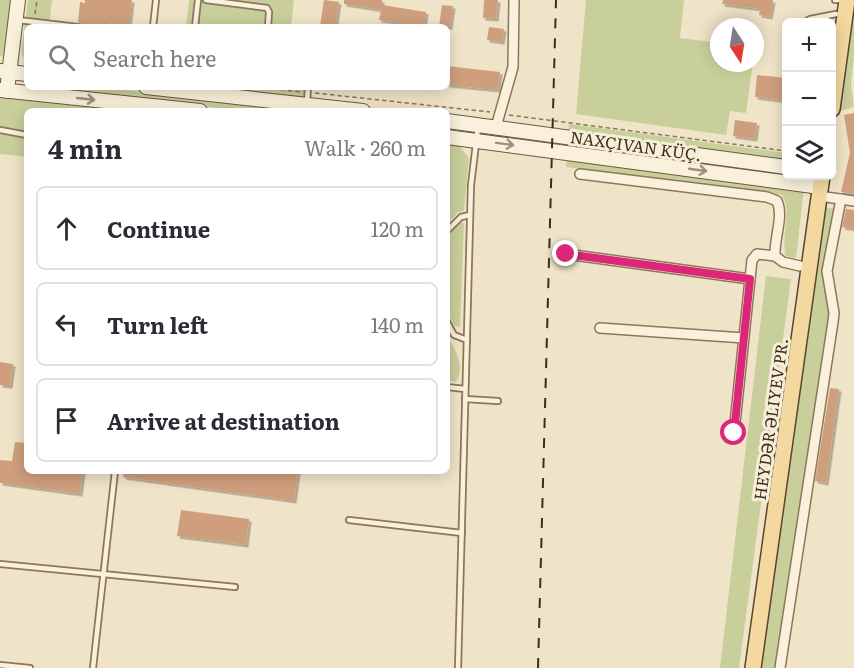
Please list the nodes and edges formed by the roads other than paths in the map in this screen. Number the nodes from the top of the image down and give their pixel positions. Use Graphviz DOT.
graph roads {
  1 [pos="18,0"];
  2 [pos="156,0"];
  3 [pos="198,0"];
  4 [pos="206,0"];
  5 [pos="514,0"];
  6 [pos="847,0"];
  7 [pos="837,4"];
  8 [pos="812,18"];
  9 [pos="16,20"];
  10 [pos="52,24"];
  11 [pos="153,24"];
  12 [pos="195,24"];
  13 [pos="268,24"];
  14 [pos="5,71"];
  15 [pos="24,74"];
  16 [pos="836,75"];
  17 [pos="4,90"];
  18 [pos="206,90"];
  19 [pos="307,95"];
  20 [pos="172,108"];
  21 [pos="352,108"];
  22 [pos="450,120"];
  23 [pos="499,120"];
  24 [pos="478,124"];
  25 [pos="0,130"];
  26 [pos="24,134"];
  27 [pos="450,137"];
  28 [pos="476,141"];
  29 [pos="782,166"];
  30 [pos="580,174"];
  31 [pos="817,184"];
  32 [pos="841,200"];
  33 [pos="854,201"];
  34 [pos="470,215"];
  35 [pos="450,228"];
  36 [pos="566,254"];
  37 [pos="775,256"];
  38 [pos="800,266"];
  39 [pos="750,279"];
  40 [pos="450,327"];
  41 [pos="600,328"];
  42 [pos="744,338"];
  43 [pos="466,340"];
  44 [pos="450,387"];
  45 [pos="465,389"];
  46 [pos="465,399"];
  47 [pos="498,401"];
  48 [pos="734,433"];
  49 [pos="115,474"];
  50 [pos="349,520"];
  51 [pos="462,533"];
  52 [pos="0,564"];
  53 [pos="104,575"];
  54 [pos="235,587"];
  55 [pos="0,664"];
  56 [pos="30,668"];
  57 [pos="93,668"];
  58 [pos="458,668"];
  59 [pos="746,668"];
  60 [pos="753,668"];
  61 [pos="780,668"];
  1 -- 9 [label="main road"];
  2 -- 11 [label="lane"];
  3 -- 12 [label="lane"];
  4 -- 13 [label="lane"];
  5 -- 23 [label="street"];
  6 -- 16 [label="main road"];
  7 -- 8 [label="lane"];
  9 -- 10 [label="lane"];
  9 -- 14 [label="main road"];
  14 -- 15 [label="main road"];
  14 -- 17 [label="main road"];
  17 -- 20 [label="main road, one-way"];
  18 -- 19 [label="main road"];
  19 -- 21 [label="main road"];
  22 -- 24 [label="main road"];
  23 -- 24 [label="main road"];
  23 -- 29 [label="main road"];
  24 -- 28 [label="lane"];
  25 -- 26 [label="lane"];
  27 -- 28 [label="main road"];
  28 -- 31 [label="main road, one-way"];
  28 -- 34 [label="lane"];
  30 -- 37 [label="street"];
  31 -- 32 [label="street"];
  31 -- 38 [label="main road, HEYDƏR ƏLIYEV PR."];
  31 -- 60 [label="main road, HEYDƏR ƏLIYEV PR."];
  32 -- 33 [label="street"];
  32 -- 61 [label="street"];
  34 -- 35 [label="lane"];
  34 -- 43 [label="lane"];
  36 -- 39 [label="street"];
  37 -- 38 [label="street"];
  37 -- 39 [label="street"];
  38 -- 59 [label="main road, HEYDƏR ƏLIYEV PR."];
  39 -- 42 [label="street"];
  40 -- 43 [label="lane"];
  41 -- 42 [label="street"];
  42 -- 48 [label="street"];
  43 -- 45 [label="lane"];
  44 -- 45 [label="lane"];
  45 -- 46 [label="lane"];
  46 -- 47 [label="lane"];
  46 -- 51 [label="lane"];
  49 -- 53 [label="lane"];
  50 -- 51 [label="lane"];
  51 -- 58 [label="lane"];
  52 -- 53 [label="lane"];
  53 -- 54 [label="lane"];
  53 -- 57 [label="lane"];
  55 -- 56 [label="lane"];
}
